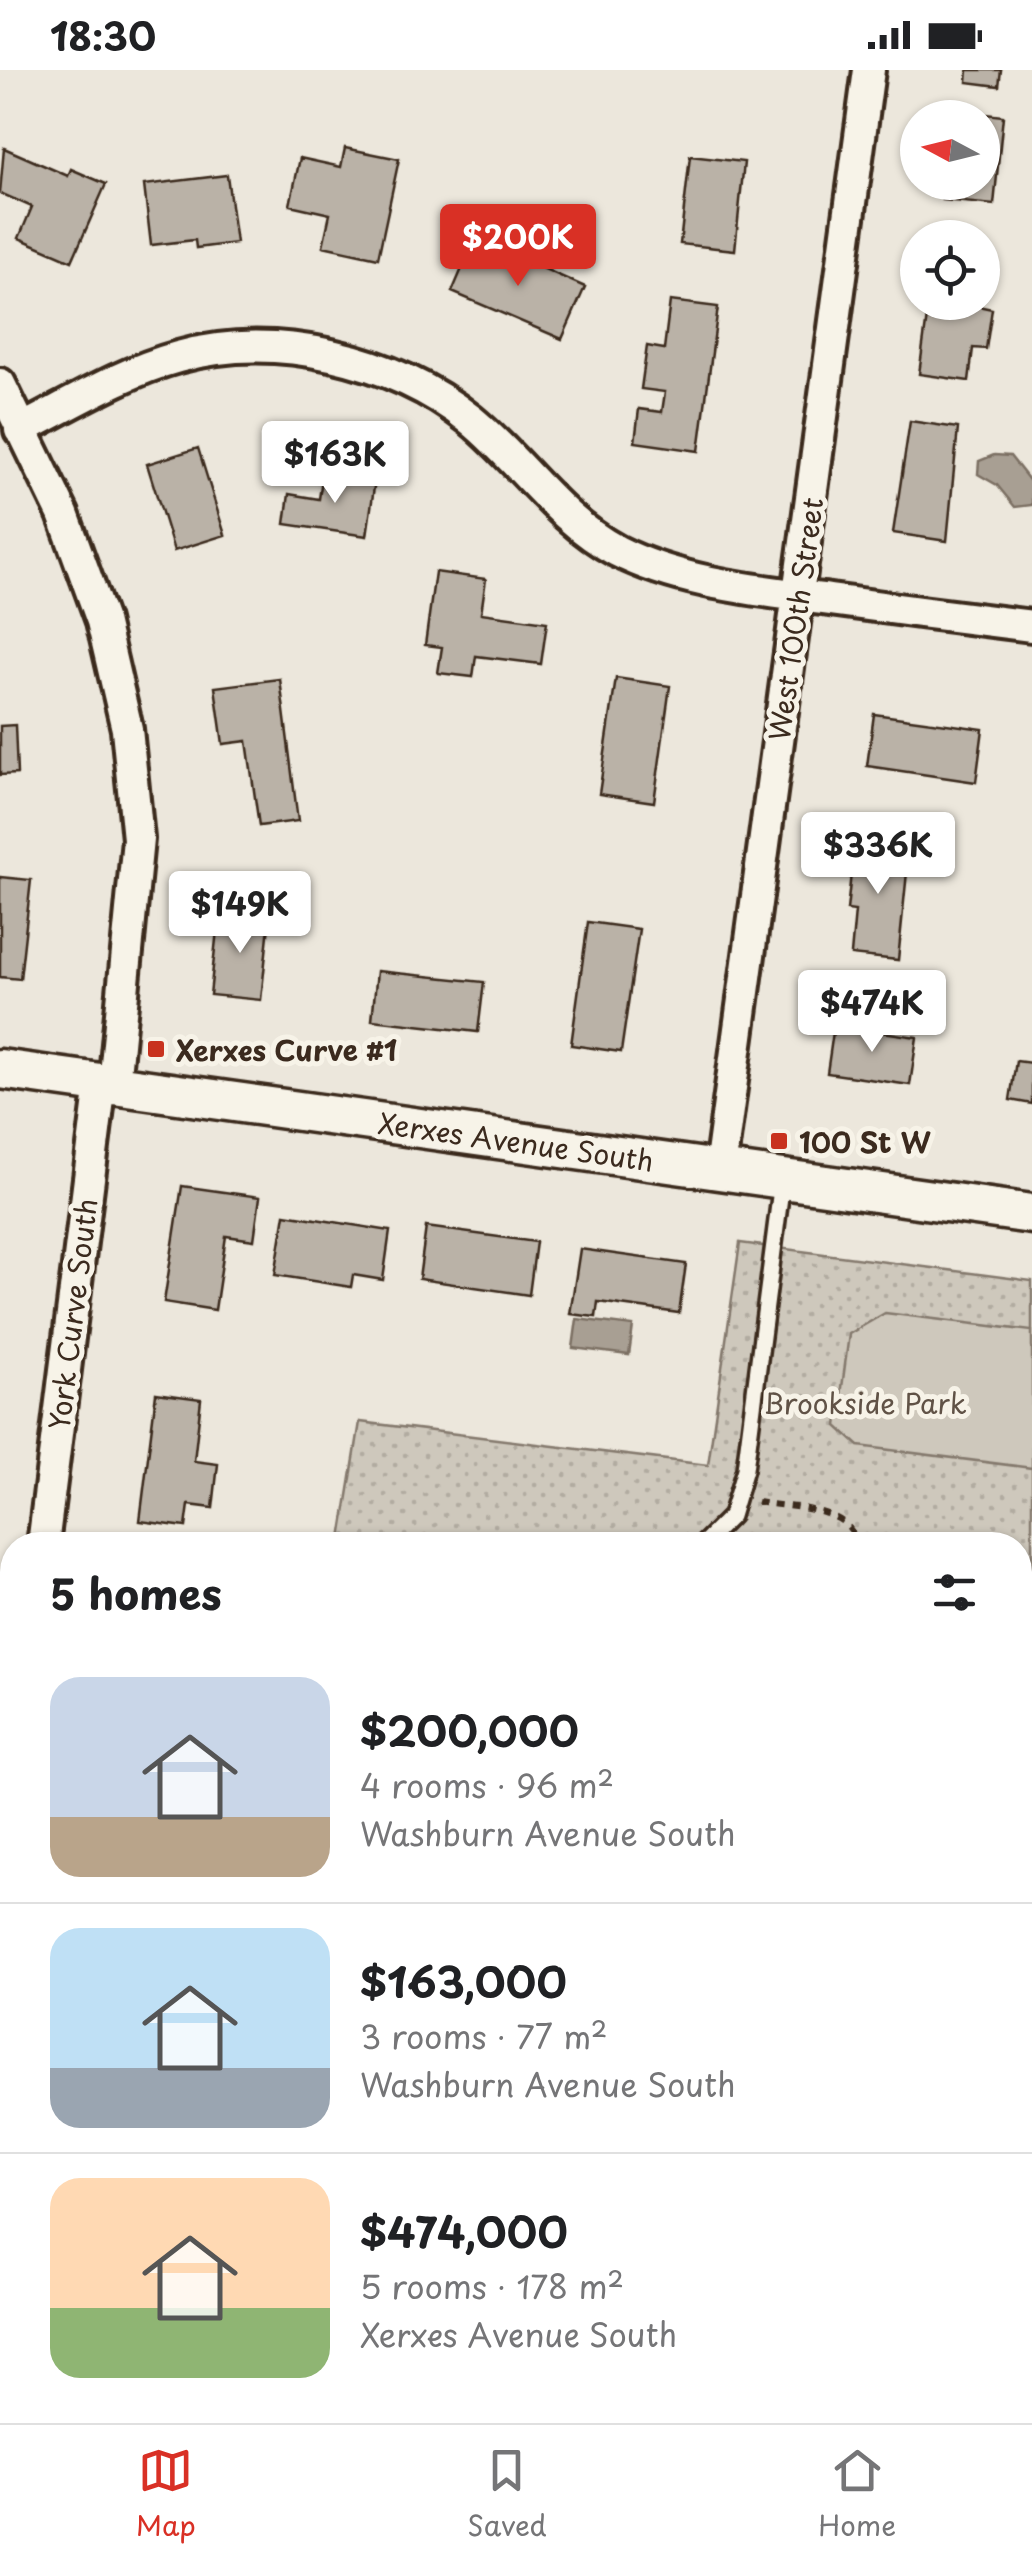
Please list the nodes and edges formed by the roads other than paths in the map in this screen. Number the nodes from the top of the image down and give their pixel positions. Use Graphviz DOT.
graph roads {
  1 [pos="869,70"];
  2 [pos="0,384"];
  3 [pos="20,430"];
  4 [pos="798,596"];
  5 [pos="1032,626"];
  6 [pos="0,1069"];
  7 [pos="108,1084"];
  8 [pos="720,1169"];
  9 [pos="782,1178"];
  10 [pos="1032,1214"];
  11 [pos="44,1532"];
  12 [pos="715,1532"];
  1 -- 4 [label="street, West 100th Street"];
  2 -- 3 [label="street, York Curve South"];
  3 -- 4 [label="street"];
  3 -- 7 [label="street, York Curve South"];
  4 -- 5 [label="street"];
  4 -- 8 [label="street, West 100th Street"];
  6 -- 7 [label="street, Xerxes Avenue South"];
  7 -- 8 [label="street, Xerxes Avenue South"];
  7 -- 11 [label="street, York Curve South"];
  8 -- 9 [label="street, Xerxes Avenue South"];
  9 -- 10 [label="street, Xerxes Avenue South"];
  9 -- 12 [label="lane"];
}
